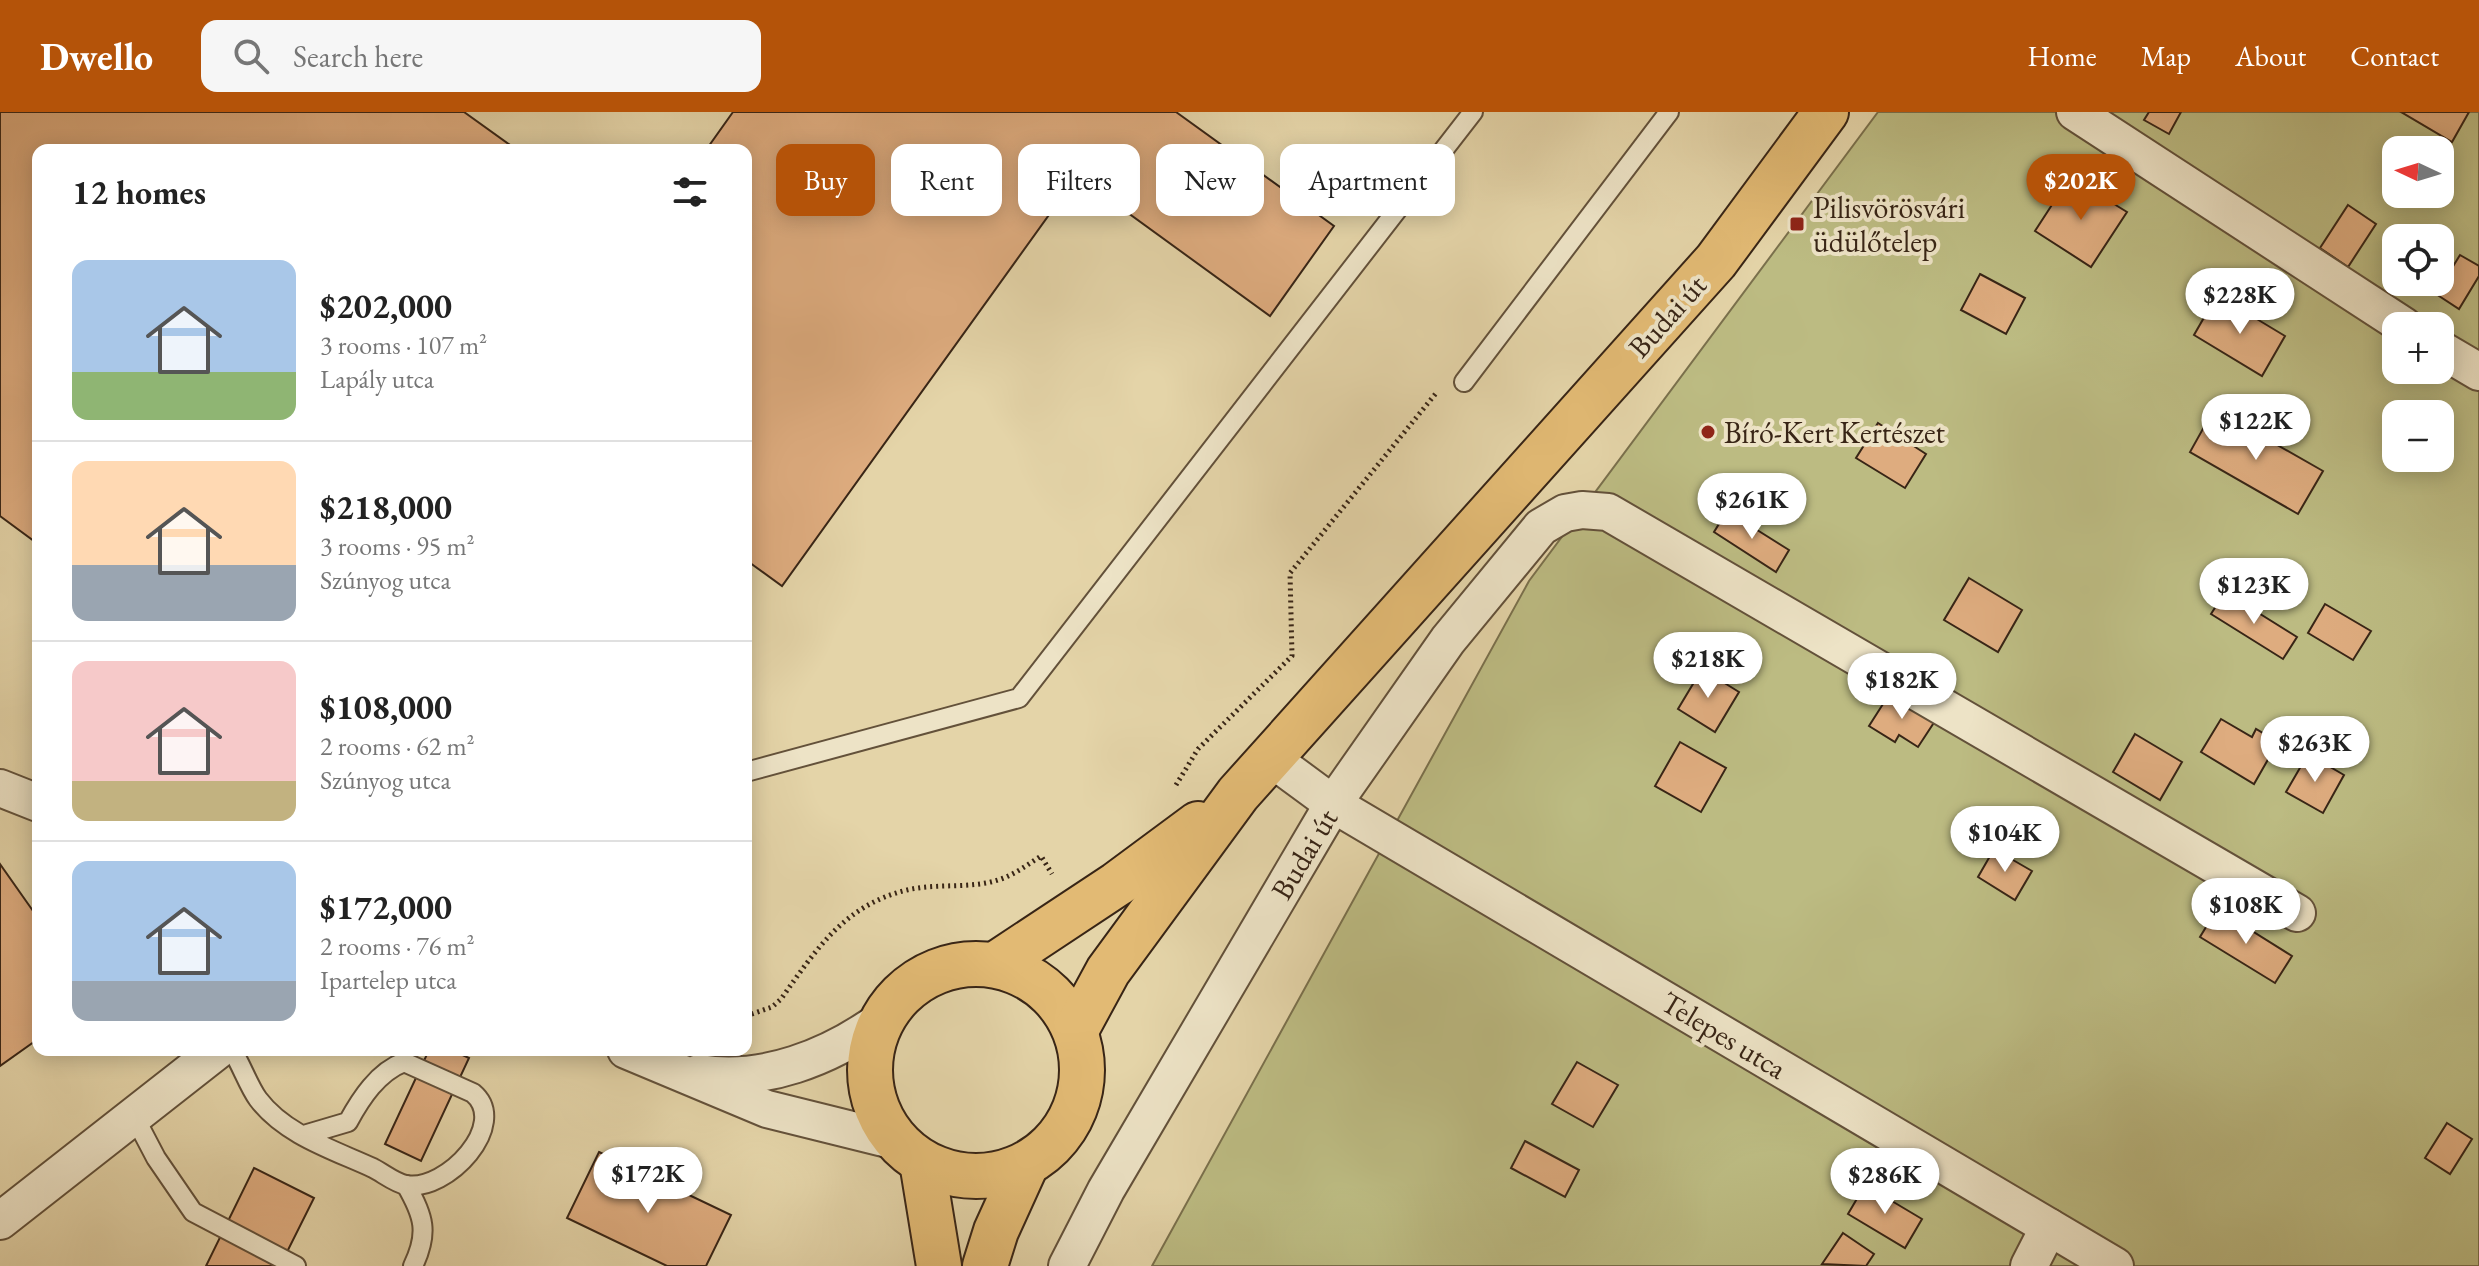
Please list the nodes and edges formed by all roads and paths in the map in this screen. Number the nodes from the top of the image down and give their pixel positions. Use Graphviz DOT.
graph roads {
  1 [pos="1473,112"];
  2 [pos="1669,112"];
  3 [pos="1826,112"];
  4 [pos="2075,112"];
  5 [pos="2382,312"];
  6 [pos="2454,357"];
  7 [pos="2479,372"];
  8 [pos="1464,382"];
  9 [pos="1272,759"];
  10 [pos="752,770"];
  11 [pos="0,788"];
  12 [pos="1238,794"];
  13 [pos="1169,796"];
  14 [pos="32,801"];
  15 [pos="1333,804"];
  16 [pos="1041,856"];
  17 [pos="2297,913"];
  18 [pos="996,964"];
  19 [pos="752,1014"];
  20 [pos="881,1020"];
  21 [pos="1076,1030"];
  22 [pos="210,1056"];
  23 [pos="236,1056"];
  24 [pos="641,1056"];
  25 [pos="670,1068"];
  26 [pos="134,1116"];
  27 [pos="304,1135"];
  28 [pos="909,1151"];
  29 [pos="1026,1165"];
  30 [pos="406,1185"];
  31 [pos="0,1221"];
  32 [pos="2049,1227"];
  33 [pos="296,1266"];
  34 [pos="413,1266"];
  35 [pos="939,1266"];
  36 [pos="985,1266"];
  37 [pos="1067,1266"];
  38 [pos="2029,1266"];
  39 [pos="2115,1266"];
  1 -- 10 [label="lane"];
  2 -- 8 [label="lane"];
  3 -- 9 [label="main road, Budai út"];
  4 -- 5 [label="street"];
  6 -- 7 [label="street"];
  8 -- 13 [label="path"];
  9 -- 12 [label="main road, Budai út"];
  9 -- 15 [label="street, Telepes utca"];
  11 -- 14 [label="street"];
  12 -- 18 [label="main road"];
  12 -- 21 [label="main road"];
  15 -- 17 [label="street, Budai út"];
  15 -- 32 [label="street, Telepes utca"];
  15 -- 37 [label="street, Budai út"];
  16 -- 19 [label="path"];
  18 -- 20 [label="main road"];
  18 -- 21 [label="main road"];
  20 -- 25 [label="street"];
  20 -- 28 [label="main road"];
  21 -- 29 [label="main road"];
  22 -- 26 [label="street"];
  23 -- 27 [label="lane"];
  24 -- 25 [label="street"];
  25 -- 28 [label="street"];
  26 -- 31 [label="street"];
  26 -- 33 [label="lane"];
  27 -- 30 [label="lane"];
  27 -- 30 [label="lane"];
  28 -- 29 [label="main road"];
  28 -- 35 [label="main road"];
  29 -- 36 [label="main road"];
  30 -- 34 [label="lane"];
  32 -- 38 [label="street"];
  32 -- 39 [label="street, Telepes utca"];
}
